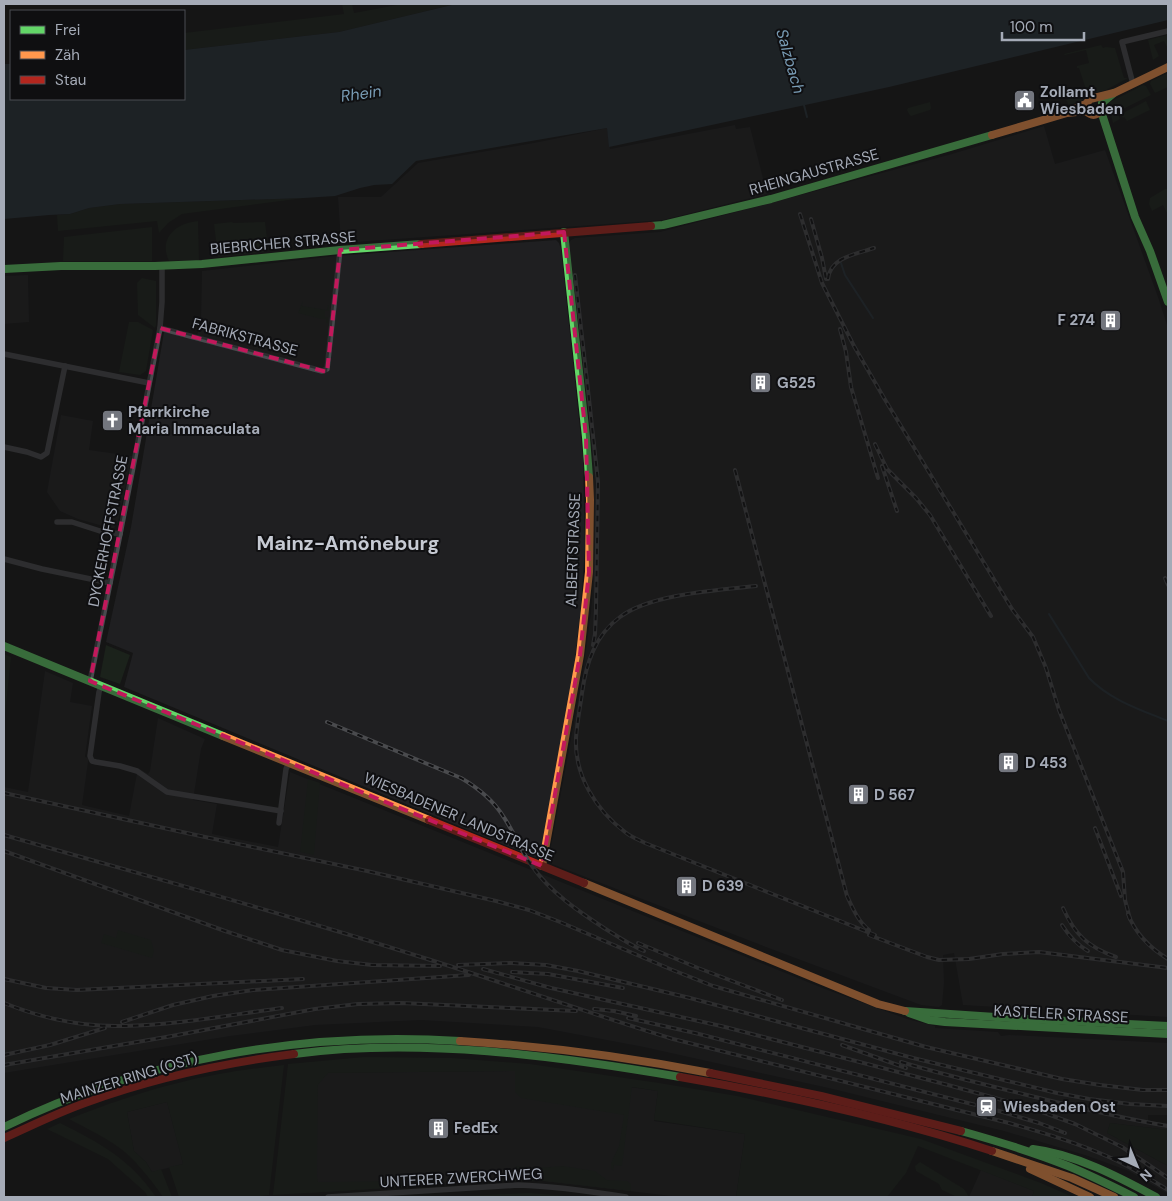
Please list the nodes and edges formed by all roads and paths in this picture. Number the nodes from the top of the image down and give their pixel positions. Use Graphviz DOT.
graph roads {
  1 [pos="1168,31"];
  2 [pos="1168,67"];
  3 [pos="1133,84"];
  4 [pos="1086,107"];
  5 [pos="1099,107"];
  6 [pos="564,232"];
  7 [pos="340,250"];
  8 [pos="162,266"];
  9 [pos="4,269"];
  10 [pos="1168,299"];
  11 [pos="160,328"];
  12 [pos="4,354"];
  13 [pos="65,366"];
  14 [pos="150,383"];
  15 [pos="4,447"];
  16 [pos="57,522"];
  17 [pos="120,534"];
  18 [pos="4,559"];
  19 [pos="110,583"];
  20 [pos="4,646"];
  21 [pos="90,681"];
  22 [pos="101,686"];
  23 [pos="289,763"];
  24 [pos="281,811"];
  25 [pos="279,823"];
  26 [pos="542,866"];
  27 [pos="906,1011"];
  28 [pos="955,1014"];
  29 [pos="952,1022"];
  30 [pos="1168,1026"];
  31 [pos="1168,1034"];
  32 [pos="4,1127"];
  33 [pos="4,1138"];
  34 [pos="1003,1144"];
  35 [pos="998,1152"];
  36 [pos="328,1197"];
  37 [pos="626,1197"];
  38 [pos="1090,1197"];
  39 [pos="1114,1197"];
  40 [pos="1134,1197"];
  41 [pos="1156,1197"];
  1 -- 3 [label="street"];
  2 -- 3 [label="main road, RHEINGAUSTRASSE"];
  3 -- 5 [label="main road, RHEINGAUSTRASSE"];
  4 -- 5 [label="main road"];
  4 -- 5 [label="main road, RHEINGAUSTRASSE"];
  4 -- 6 [label="main road, RHEINGAUSTRASSE"];
  5 -- 10 [label="main road"];
  6 -- 7 [label="main road, BIEBRICHER STRASSE"];
  6 -- 26 [label="main road, ALBERTSTRASSE"];
  7 -- 8 [label="main road, BIEBRICHER STRASSE"];
  7 -- 11 [label="street, FABRIKSTRASSE"];
  8 -- 9 [label="main road, BIEBRICHER STRASSE"];
  8 -- 11 [label="street, DYCKERHOFFSTRASSE"];
  11 -- 14 [label="street, DYCKERHOFFSTRASSE"];
  12 -- 13 [label="street"];
  13 -- 14 [label="street"];
  13 -- 15 [label="street"];
  14 -- 17 [label="street, DYCKERHOFFSTRASSE"];
  16 -- 17 [label="street"];
  17 -- 19 [label="street, DYCKERHOFFSTRASSE"];
  18 -- 19 [label="street"];
  19 -- 21 [label="street, DYCKERHOFFSTRASSE"];
  20 -- 21 [label="main road, WIESBADENER LANDSTRASSE"];
  21 -- 22 [label="main road, WIESBADENER LANDSTRASSE"];
  22 -- 23 [label="main road, WIESBADENER LANDSTRASSE"];
  22 -- 24 [label="street"];
  23 -- 24 [label="street"];
  23 -- 26 [label="main road, WIESBADENER LANDSTRASSE"];
  24 -- 25 [label="street"];
  26 -- 27 [label="main road, WIESBADENER LANDSTRASSE"];
  27 -- 28 [label="main road, WIESBADENER LANDSTRASSE"];
  27 -- 29 [label="main road, WIESBADENER LANDSTRASSE"];
  28 -- 30 [label="main road, KASTELER STRASSE"];
  29 -- 31 [label="main road, KASTELER STRASSE"];
  32 -- 34 [label="main road, MAINZER RING (OST)"];
  33 -- 35 [label="main road, MAINZER RING (OST)"];
  34 -- 40 [label="main road"];
  34 -- 41 [label="main road"];
  35 -- 38 [label="main road"];
  35 -- 39 [label="main road"];
  36 -- 37 [label="street, UNTERER ZWERCHWEG"];
}
